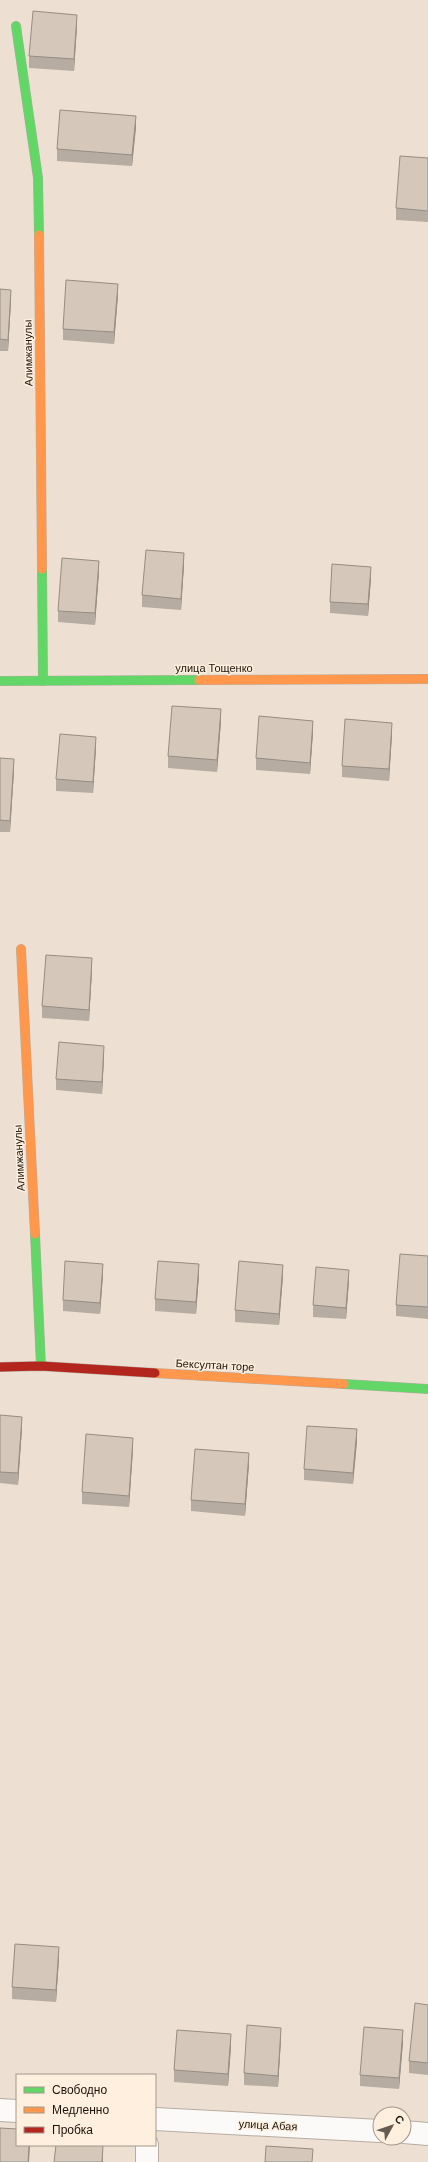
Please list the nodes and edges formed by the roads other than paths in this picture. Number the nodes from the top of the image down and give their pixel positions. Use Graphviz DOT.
graph roads {
  1 [pos="16,26"];
  2 [pos="428,679"];
  3 [pos="0,681"];
  4 [pos="43,681"];
  5 [pos="21,949"];
  6 [pos="41,1366"];
  7 [pos="0,1367"];
  8 [pos="428,1389"];
  9 [pos="0,2110"];
  10 [pos="16,2111"];
  11 [pos="156,2119"];
  12 [pos="372,2131"];
  13 [pos="412,2133"];
  14 [pos="428,2134"];
  15 [pos="147,2146"];
  16 [pos="147,2162"];
  1 -- 4 [label="street, Алимжанулы"];
  2 -- 4 [label="street, улица Тощенко"];
  3 -- 4 [label="street, улица Тощенко"];
  5 -- 6 [label="street, Алимжанулы"];
  6 -- 7 [label="street, Бексултан торе"];
  6 -- 8 [label="street, Бексултан торе"];
  9 -- 10 [label="street"];
  11 -- 12 [label="street, улица Абая"];
  13 -- 14 [label="street"];
  15 -- 16 [label="street"];
}
